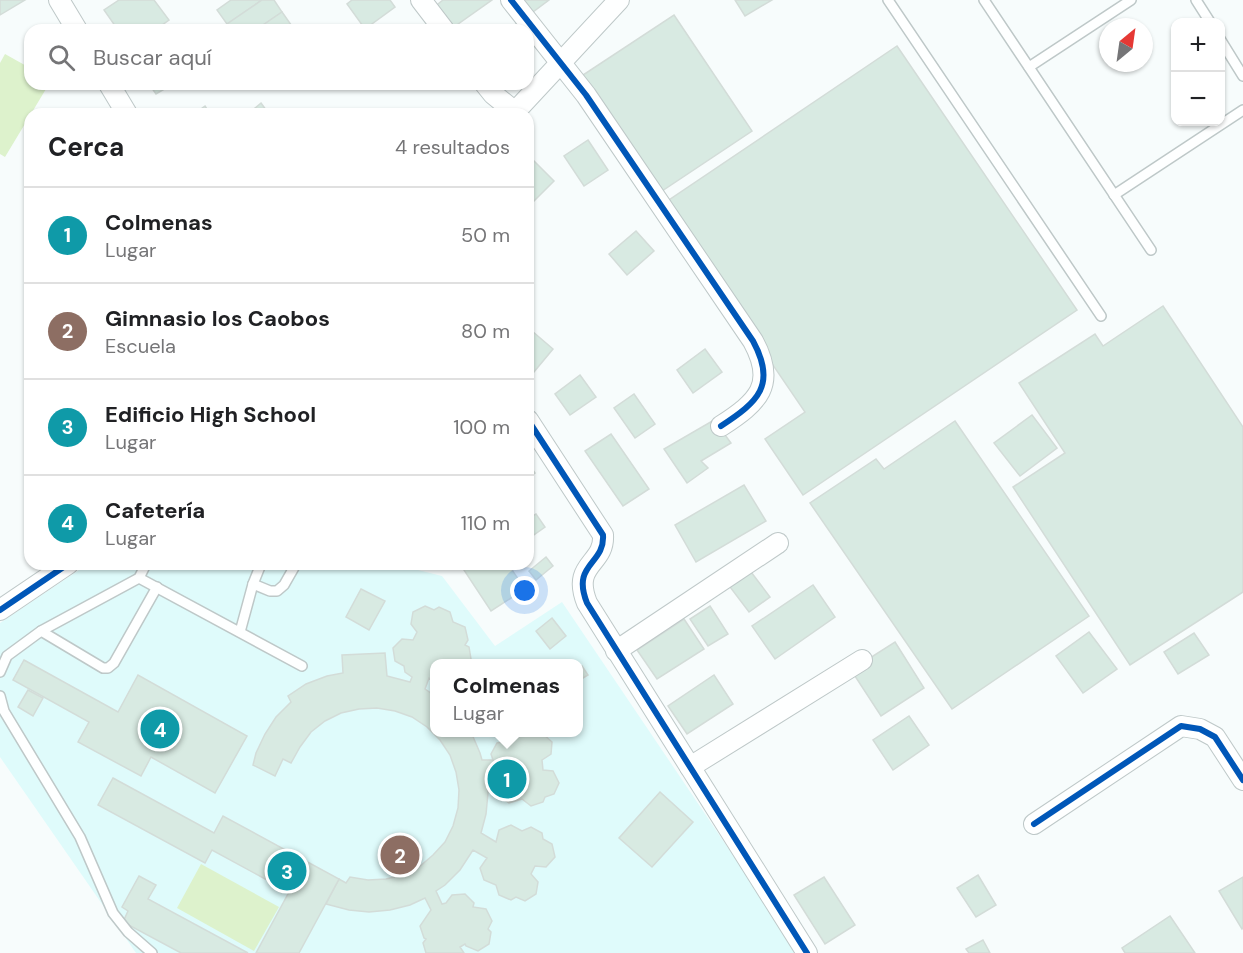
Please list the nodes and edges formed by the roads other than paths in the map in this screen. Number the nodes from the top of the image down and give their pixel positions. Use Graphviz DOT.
graph roads {
  1 [pos="59,0"];
  2 [pos="421,0"];
  3 [pos="511,0"];
  4 [pos="619,0"];
  5 [pos="888,0"];
  6 [pos="984,0"];
  7 [pos="1131,0"];
  8 [pos="1196,0"];
  9 [pos="1207,18"];
  10 [pos="73,24"];
  11 [pos="439,24"];
  12 [pos="530,24"];
  13 [pos="534,30"];
  14 [pos="1225,46"];
  15 [pos="560,63"];
  16 [pos="1029,67"];
  17 [pos="1243,76"];
  18 [pos="113,90"];
  19 [pos="490,90"];
  20 [pos="123,108"];
  21 [pos="508,108"];
  22 [pos="519,108"];
  23 [pos="1243,110"];
  24 [pos="1114,195"];
  25 [pos="1151,250"];
  26 [pos="1101,316"];
  27 [pos="722,426"];
  28 [pos="534,429"];
  29 [pos="778,543"];
  30 [pos="59,570"];
  31 [pos="143,570"];
  32 [pos="259,570"];
  33 [pos="293,570"];
  34 [pos="139,578"];
  35 [pos="253,584"];
  36 [pos="157,588"];
  37 [pos="0,610"];
  38 [pos="41,631"];
  39 [pos="240,632"];
  40 [pos="616,651"];
  41 [pos="862,660"];
  42 [pos="302,666"];
  43 [pos="0,672"];
  44 [pos="0,696"];
  45 [pos="690,767"];
  46 [pos="1243,780"];
  47 [pos="1034,824"];
  48 [pos="152,953"];
  49 [pos="807,953"];
  1 -- 10 [label="street"];
  2 -- 11 [label="street"];
  3 -- 12 [label="street"];
  4 -- 15 [label="street"];
  5 -- 26 [label="lane"];
  6 -- 16 [label="lane"];
  7 -- 16 [label="lane"];
  8 -- 9 [label="lane"];
  13 -- 15 [label="street"];
  14 -- 17 [label="lane"];
  15 -- 22 [label="street"];
  15 -- 27 [label="street"];
  16 -- 24 [label="lane"];
  18 -- 20 [label="street"];
  19 -- 21 [label="street"];
  23 -- 24 [label="lane"];
  24 -- 25 [label="lane"];
  28 -- 40 [label="street"];
  29 -- 40 [label="street"];
  30 -- 37 [label="street"];
  31 -- 34 [label="lane"];
  32 -- 35 [label="lane"];
  33 -- 35 [label="lane"];
  34 -- 36 [label="lane"];
  34 -- 38 [label="lane"];
  35 -- 39 [label="lane"];
  36 -- 38 [label="lane"];
  36 -- 39 [label="lane"];
  38 -- 43 [label="lane"];
  39 -- 42 [label="lane"];
  40 -- 45 [label="street"];
  41 -- 45 [label="street"];
  44 -- 48 [label="lane"];
  45 -- 49 [label="street"];
  46 -- 47 [label="street"];
}
